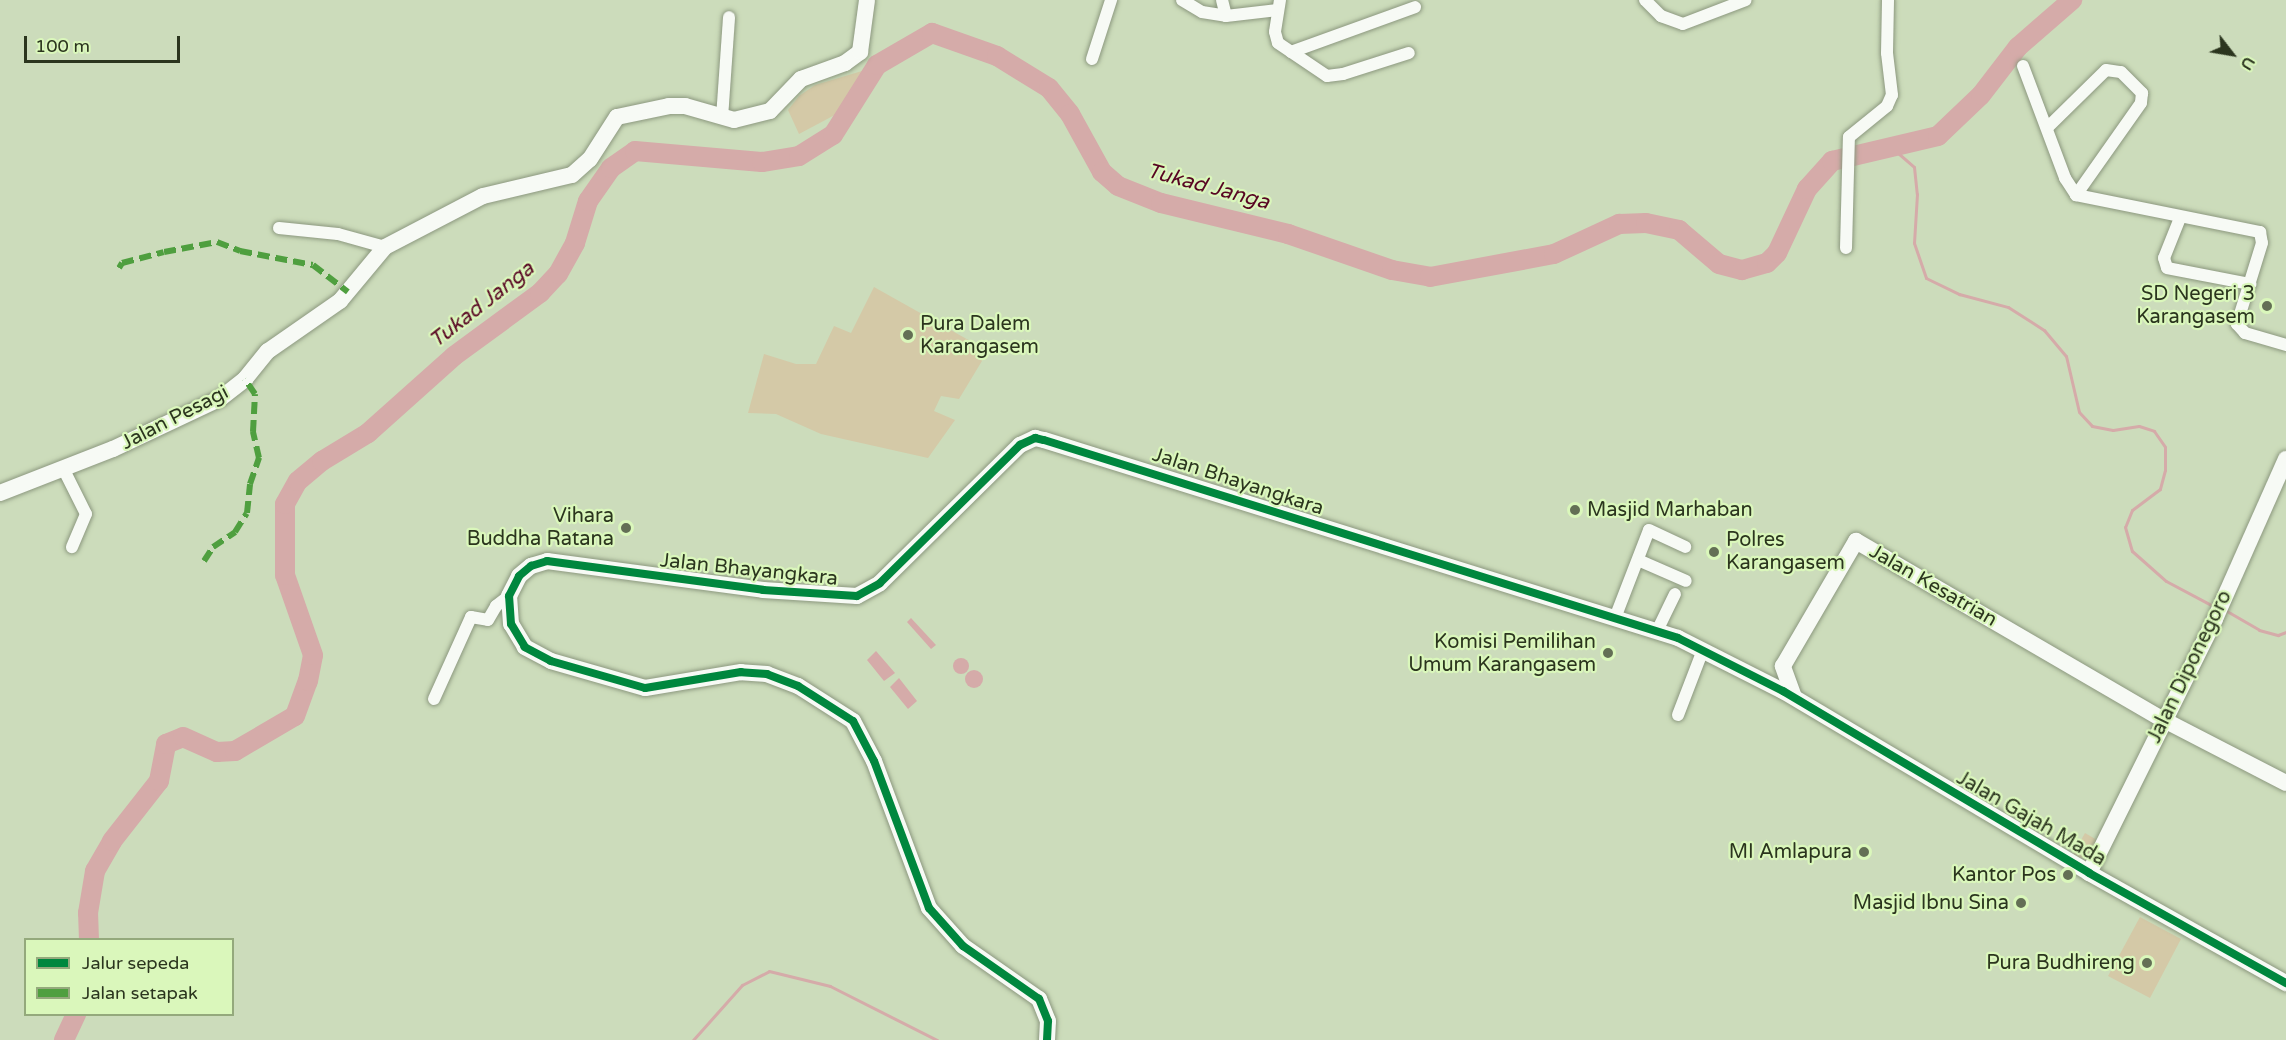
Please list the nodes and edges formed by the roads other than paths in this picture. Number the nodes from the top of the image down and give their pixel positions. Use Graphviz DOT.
graph roads {
  1 [pos="867,0"];
  2 [pos="1111,0"];
  3 [pos="1182,0"];
  4 [pos="1222,0"];
  5 [pos="1645,0"];
  6 [pos="1746,0"];
  7 [pos="1888,0"];
  8 [pos="1279,5"];
  9 [pos="1415,7"];
  10 [pos="1226,16"];
  11 [pos="729,17"];
  12 [pos="1290,52"];
  13 [pos="1409,53"];
  14 [pos="1092,58"];
  15 [pos="2023,66"];
  16 [pos="722,118"];
  17 [pos="2048,128"];
  18 [pos="2076,195"];
  19 [pos="2180,218"];
  20 [pos="279,228"];
  21 [pos="385,247"];
  22 [pos="1846,248"];
  23 [pos="2250,284"];
  24 [pos="2286,345"];
  25 [pos="2286,459"];
  26 [pos="64,470"];
  27 [pos="0,493"];
  28 [pos="72,547"];
  29 [pos="1685,548"];
  30 [pos="1638,560"];
  31 [pos="1686,581"];
  32 [pos="1675,594"];
  33 [pos="509,596"];
  34 [pos="1616,618"];
  35 [pos="1657,631"];
  36 [pos="1703,650"];
  37 [pos="1783,666"];
  38 [pos="1762,680"];
  39 [pos="1794,697"];
  40 [pos="434,699"];
  41 [pos="1678,715"];
  42 [pos="2164,720"];
  43 [pos="2286,783"];
  44 [pos="2089,873"];
  45 [pos="2286,982"];
  46 [pos="1047,1038"];
  1 -- 16 [label="street, Jalan Pesagi"];
  2 -- 14 [label="street"];
  3 -- 10 [label="street"];
  4 -- 10 [label="street"];
  5 -- 6 [label="street"];
  7 -- 22 [label="street"];
  8 -- 10 [label="street"];
  8 -- 12 [label="street"];
  9 -- 12 [label="street"];
  11 -- 16 [label="street"];
  12 -- 13 [label="street"];
  15 -- 17 [label="street"];
  16 -- 21 [label="street, Jalan Pesagi"];
  17 -- 18 [label="street"];
  17 -- 18 [label="street"];
  18 -- 19 [label="street"];
  19 -- 23 [label="street"];
  19 -- 23 [label="street"];
  20 -- 21 [label="street"];
  21 -- 26 [label="street, Jalan Pesagi"];
  23 -- 24 [label="street"];
  25 -- 42 [label="street, Jalan Diponegoro"];
  26 -- 27 [label="street, Jalan Pesagi"];
  26 -- 28 [label="street"];
  29 -- 30 [label="street"];
  30 -- 31 [label="street"];
  30 -- 34 [label="street"];
  32 -- 35 [label="street"];
  33 -- 34 [label="street, Jalan Bhayangkara"];
  33 -- 40 [label="street"];
  33 -- 46 [label="street"];
  34 -- 35 [label="street, Jalan Bhayangkara"];
  35 -- 36 [label="street, Jalan Bhayangkara"];
  36 -- 38 [label="street, Jalan Bhayangkara"];
  36 -- 41 [label="street"];
  37 -- 38 [label="street"];
  37 -- 39 [label="street"];
  37 -- 42 [label="street, Jalan Kesatrian"];
  38 -- 39 [label="street, Jalan Gajah Mada"];
  39 -- 44 [label="street, Jalan Gajah Mada"];
  42 -- 43 [label="street"];
  42 -- 44 [label="street, Jalan Diponegoro"];
  44 -- 45 [label="street, Jalan Gajah Mada"];
}
